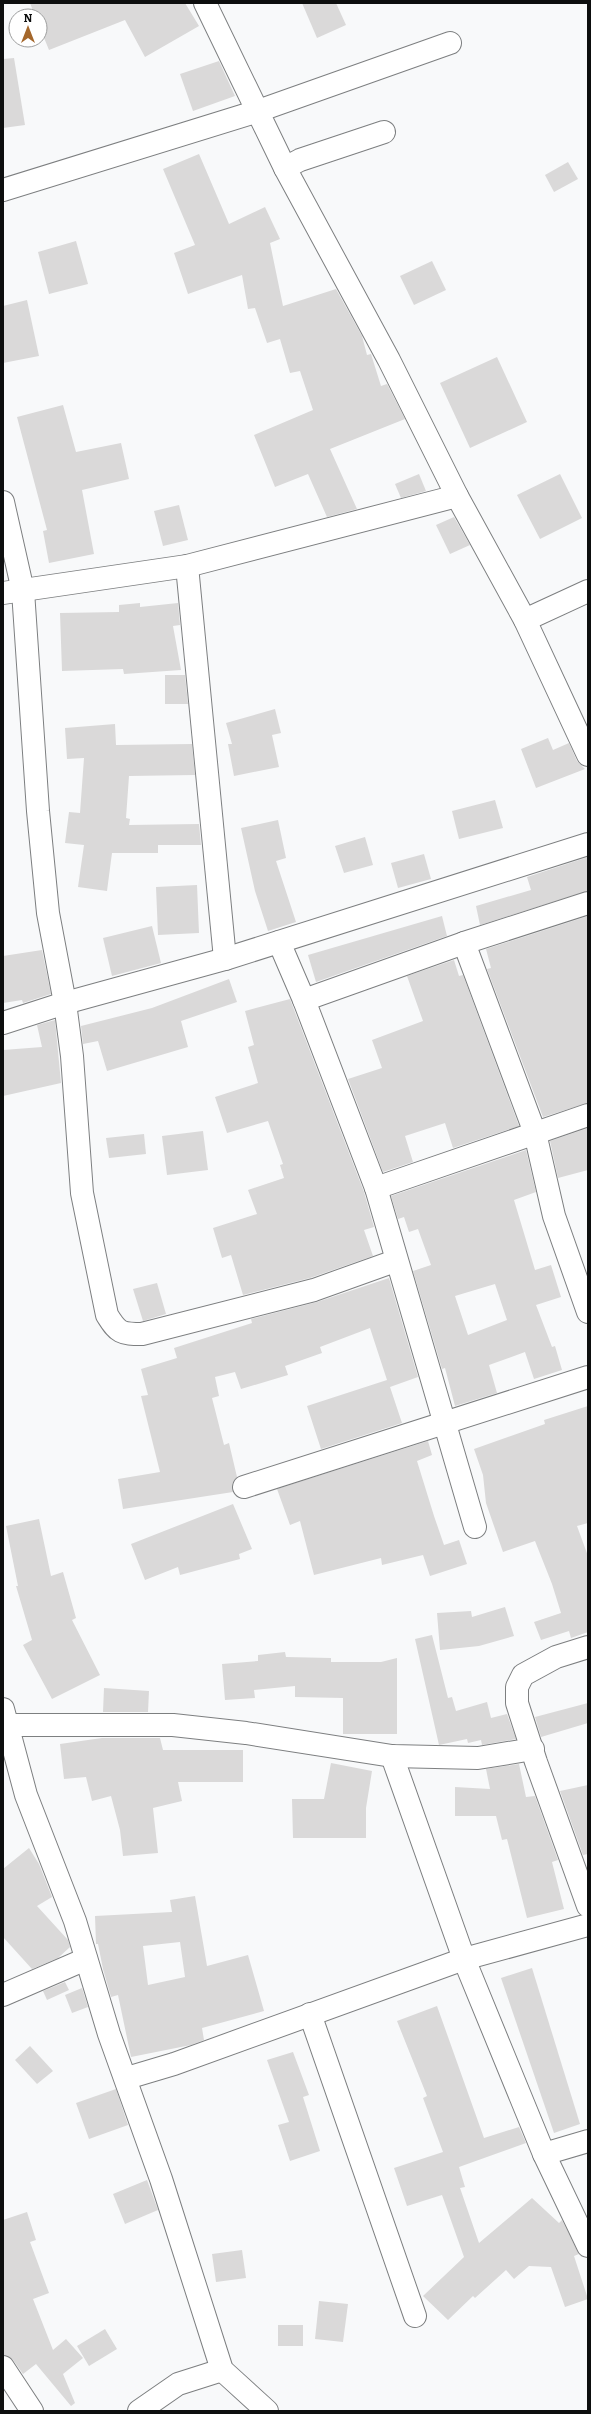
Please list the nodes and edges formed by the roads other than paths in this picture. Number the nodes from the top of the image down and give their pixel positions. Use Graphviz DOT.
graph roads {
  1 [pos="205,3"];
  2 [pos="450,43"];
  3 [pos="258,111"];
  4 [pos="384,132"];
  5 [pos="285,168"];
  6 [pos="3,190"];
  7 [pos="457,496"];
  8 [pos="3,502"];
  9 [pos="187,566"];
  10 [pos="588,591"];
  11 [pos="13,592"];
  12 [pos="525,620"];
  13 [pos="588,755"];
  14 [pos="588,844"];
  15 [pos="588,903"];
  16 [pos="279,942"];
  17 [pos="464,943"];
  18 [pos="225,959"];
  19 [pos="304,1000"];
  20 [pos="65,1003"];
  21 [pos="3,1023"];
  22 [pos="588,1115"];
  23 [pos="535,1133"];
  24 [pos="376,1188"];
  25 [pos="395,1261"];
  26 [pos="588,1312"];
  27 [pos="588,1377"];
  28 [pos="444,1422"];
  29 [pos="244,1487"];
  30 [pos="475,1527"];
  31 [pos="588,1647"];
  32 [pos="5,1717"];
  33 [pos="533,1748"];
  34 [pos="392,1756"];
  35 [pos="588,1906"];
  36 [pos="588,1926"];
  37 [pos="86,1958"];
  38 [pos="464,1958"];
  39 [pos="3,1995"];
  40 [pos="310,2014"];
  41 [pos="127,2078"];
  42 [pos="588,2141"];
  43 [pos="544,2154"];
  44 [pos="588,2246"];
  45 [pos="415,2316"];
  46 [pos="3,2367"];
  47 [pos="222,2370"];
  48 [pos="32,2411"];
  49 [pos="139,2411"];
  50 [pos="267,2411"];
  1 -- 3 [label="street"];
  2 -- 3 [label="street"];
  3 -- 5 [label="street"];
  3 -- 6 [label="street"];
  4 -- 5 [label="street"];
  5 -- 7 [label="street"];
  7 -- 9 [label="street"];
  7 -- 12 [label="street"];
  8 -- 11 [label="street"];
  9 -- 11 [label="street"];
  9 -- 18 [label="street"];
  10 -- 12 [label="street"];
  11 -- 20 [label="street"];
  12 -- 13 [label="street"];
  14 -- 16 [label="street"];
  15 -- 17 [label="street"];
  16 -- 18 [label="street"];
  16 -- 19 [label="street"];
  17 -- 19 [label="street"];
  17 -- 23 [label="street"];
  18 -- 20 [label="street"];
  19 -- 24 [label="street"];
  20 -- 21 [label="street"];
  20 -- 25 [label="street"];
  22 -- 23 [label="street"];
  23 -- 24 [label="street"];
  23 -- 26 [label="street"];
  24 -- 25 [label="street"];
  25 -- 28 [label="street"];
  27 -- 28 [label="street"];
  28 -- 29 [label="street"];
  28 -- 30 [label="street"];
  31 -- 33 [label="street"];
  32 -- 34 [label="street"];
  32 -- 37 [label="street"];
  33 -- 34 [label="street"];
  33 -- 35 [label="street"];
  34 -- 38 [label="street"];
  36 -- 38 [label="street"];
  37 -- 39 [label="street"];
  37 -- 41 [label="street"];
  38 -- 40 [label="street"];
  38 -- 43 [label="street"];
  40 -- 41 [label="street"];
  40 -- 45 [label="street"];
  41 -- 47 [label="street"];
  42 -- 43 [label="street"];
  43 -- 44 [label="street"];
  46 -- 48 [label="street"];
  47 -- 49 [label="street"];
  47 -- 50 [label="street"];
}
